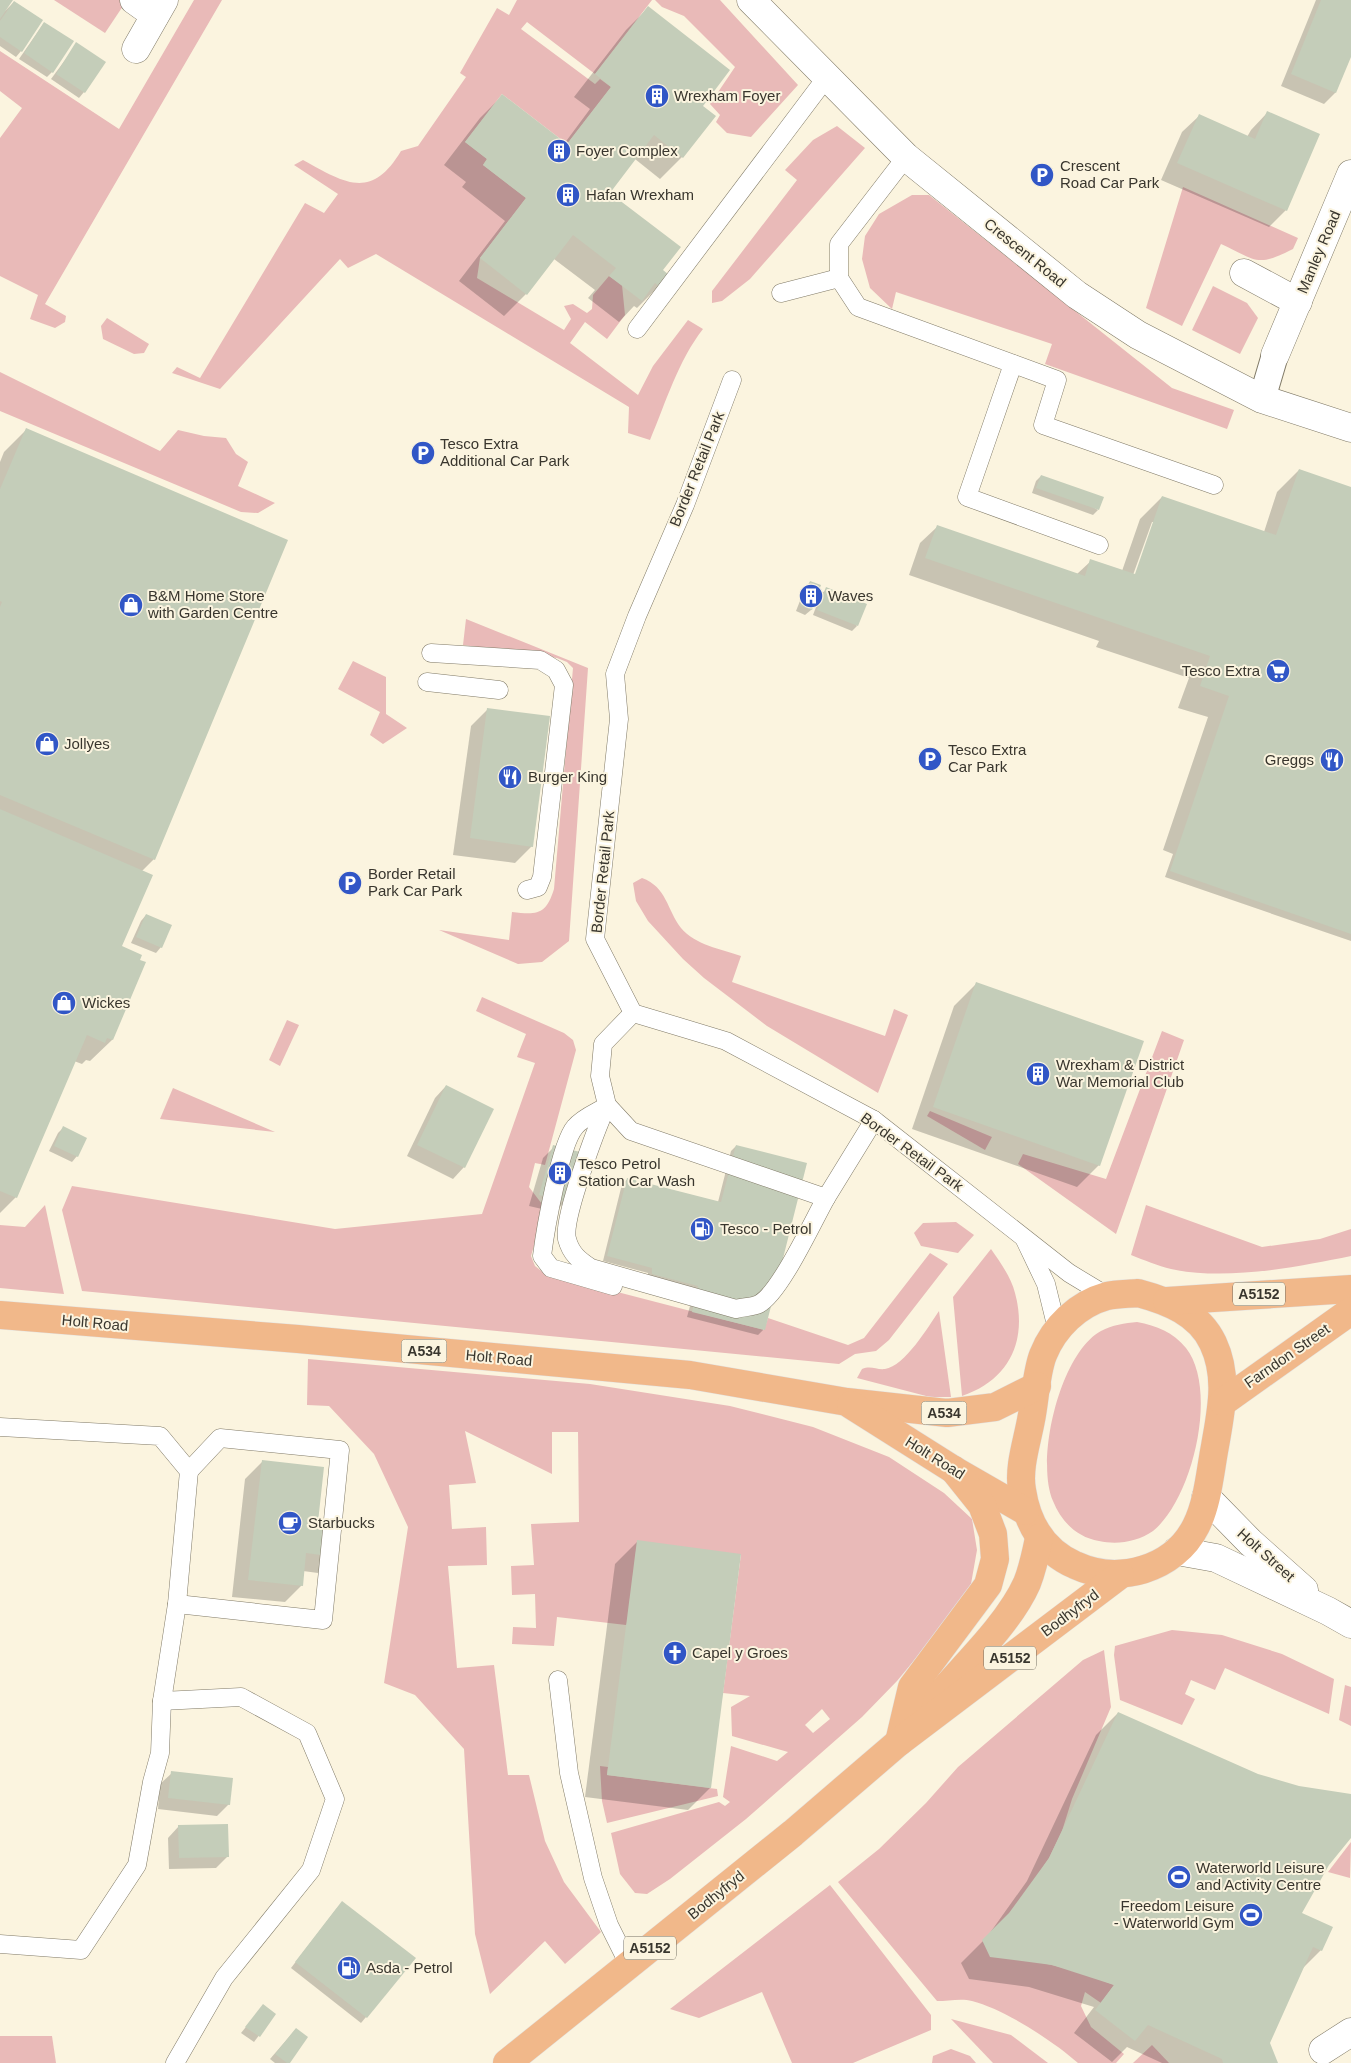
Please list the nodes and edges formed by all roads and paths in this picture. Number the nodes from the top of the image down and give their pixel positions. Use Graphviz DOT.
graph roads {
  1 [pos="751,0"];
  2 [pos="151,5"];
  3 [pos="136,49"];
  4 [pos="826,78"];
  5 [pos="906,157"];
  6 [pos="1351,174"];
  7 [pos="1244,273"];
  8 [pos="839,278"];
  9 [pos="781,293"];
  10 [pos="1298,302"];
  11 [pos="637,329"];
  12 [pos="1275,355"];
  13 [pos="1013,364"];
  14 [pos="732,380"];
  15 [pos="1262,399"];
  16 [pos="1351,428"];
  17 [pos="1214,485"];
  18 [pos="1099,545"];
  19 [pos="431,653"];
  20 [pos="427,682"];
  21 [pos="499,690"];
  22 [pos="527,890"];
  23 [pos="633,1013"];
  24 [pos="607,1105"];
  25 [pos="874,1120"];
  26 [pos="826,1198"];
  27 [pos="1024,1237"];
  28 [pos="1351,1289"];
  29 [pos="669,1291"];
  30 [pos="1107,1296"];
  31 [pos="1167,1301"];
  32 [pos="1351,1311"];
  33 [pos="0,1315"];
  34 [pos="1057,1329"];
  35 [pos="1037,1386"];
  36 [pos="846,1402"];
  37 [pos="1223,1402"];
  38 [pos="0,1427"];
  39 [pos="954,1470"];
  40 [pos="189,1472"];
  41 [pos="1206,1497"];
  42 [pos="1025,1511"];
  43 [pos="1040,1538"];
  44 [pos="1177,1551"];
  45 [pos="1120,1575"];
  46 [pos="177,1604"];
  47 [pos="1328,1611"];
  48 [pos="1351,1624"];
  49 [pos="558,1680"];
  50 [pos="162,1701"];
  51 [pos="899,1742"];
  52 [pos="0,1944"];
  53 [pos="629,1965"];
  54 [pos="1351,2032"];
  55 [pos="1323,2050"];
  56 [pos="175,2063"];
  57 [pos="507,2063"];
  1 -- 4 [label="street, Crescent Road"];
  2 -- 3 [label="street"];
  4 -- 5 [label="street, Crescent Road"];
  4 -- 11 [label="lane"];
  5 -- 8 [label="lane"];
  5 -- 15 [label="street, Crescent Road"];
  6 -- 10 [label="street, Manley Road"];
  7 -- 10 [label="street, Manley Road"];
  8 -- 9 [label="lane"];
  8 -- 13 [label="lane"];
  10 -- 12 [label="street, Manley Road"];
  12 -- 15 [label="street"];
  13 -- 17 [label="lane"];
  13 -- 18 [label="lane"];
  14 -- 23 [label="lane, Border Retail Park"];
  15 -- 16 [label="street, Crescent Road"];
  19 -- 22 [label="lane"];
  20 -- 21 [label="lane"];
  23 -- 24 [label="lane"];
  23 -- 25 [label="lane, Border Retail Park"];
  24 -- 26 [label="lane"];
  24 -- 29 [label="lane"];
  24 -- 29 [label="lane"];
  25 -- 26 [label="lane"];
  25 -- 27 [label="lane, Border Retail Park"];
  26 -- 29 [label="lane"];
  27 -- 30 [label="lane, Border Retail Park"];
  27 -- 34 [label="lane, Border Retail Park"];
  28 -- 31 [label="main road, A5152"];
  30 -- 31 [label="main road"];
  30 -- 34 [label="main road"];
  31 -- 37 [label="main road"];
  32 -- 37 [label="main road, Farndon Street"];
  33 -- 36 [label="main road, Holt Road / A534"];
  34 -- 35 [label="main road"];
  35 -- 36 [label="main road, Holt Road / A534"];
  35 -- 42 [label="main road"];
  36 -- 39 [label="main road, Holt Road"];
  37 -- 41 [label="main road"];
  38 -- 40 [label="lane"];
  39 -- 42 [label="main road, Holt Road"];
  39 -- 51 [label="main road"];
  40 -- 46 [label="lane"];
  40 -- 46 [label="lane"];
  41 -- 44 [label="main road"];
  41 -- 47 [label="street, Holt Street"];
  42 -- 43 [label="main road"];
  43 -- 45 [label="main road"];
  43 -- 51 [label="main road, Bodhyfryd / A5152"];
  44 -- 45 [label="main road"];
  44 -- 47 [label="street, Holt Street"];
  45 -- 51 [label="main road, Bodhyfryd / A5152"];
  46 -- 50 [label="lane"];
  47 -- 48 [label="street, Holt Street"];
  49 -- 53 [label="lane"];
  50 -- 52 [label="lane"];
  50 -- 56 [label="lane"];
  51 -- 53 [label="main road, Bodhyfryd / A5152"];
  53 -- 57 [label="main road, Bodhyfryd / A5152"];
  54 -- 55 [label="street"];
}
